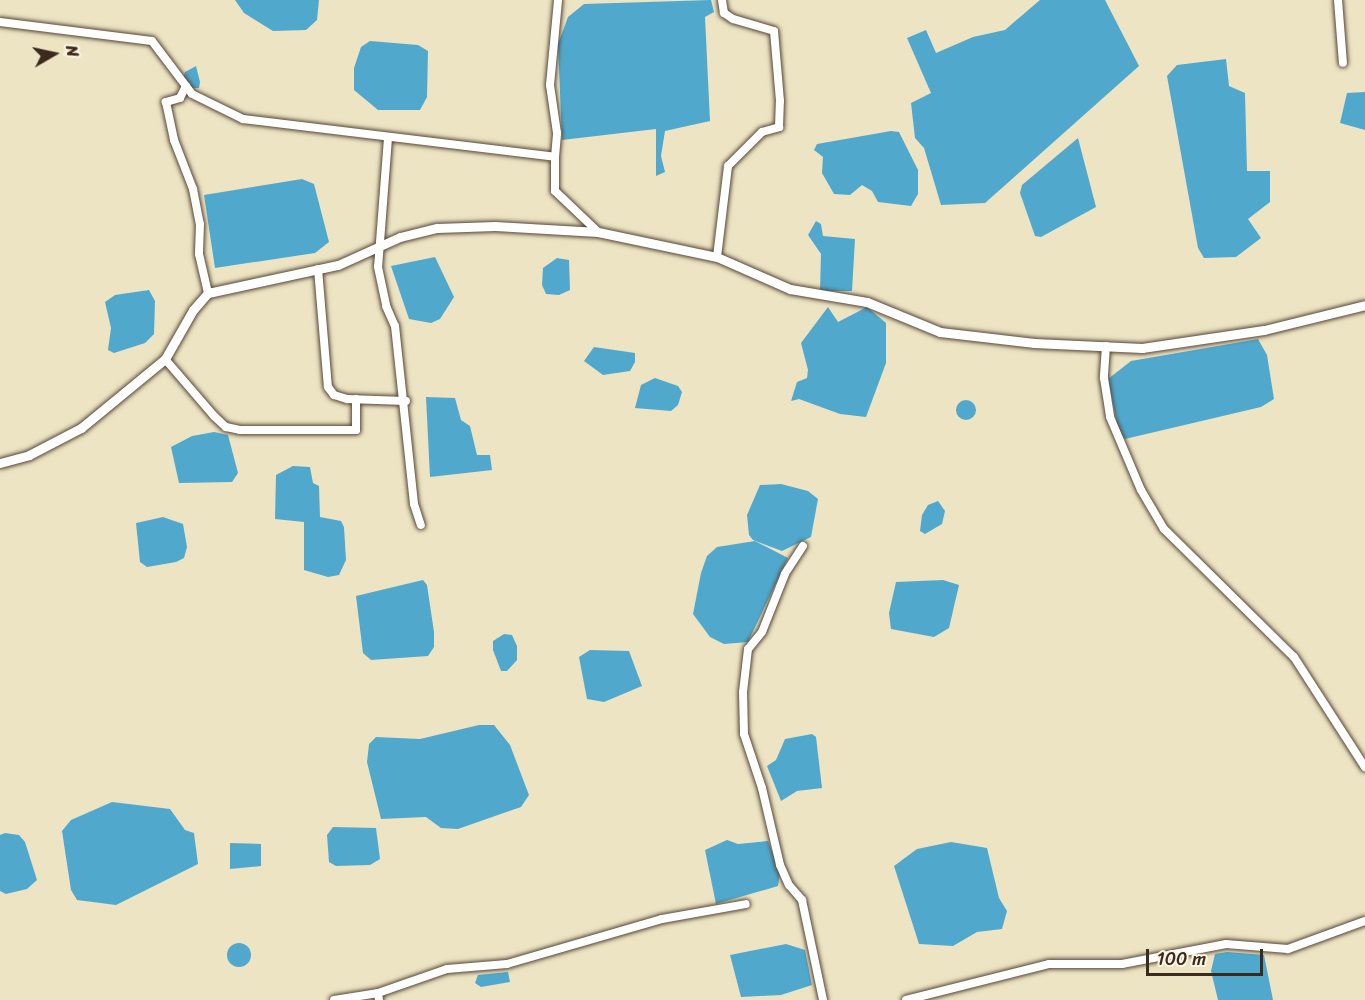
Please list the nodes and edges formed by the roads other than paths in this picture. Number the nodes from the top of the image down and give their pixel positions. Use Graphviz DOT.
graph roads {
  1 [pos="558,0"];
  2 [pos="722,0"];
  3 [pos="1338,0"];
  4 [pos="0,22"];
  5 [pos="1343,63"];
  6 [pos="186,86"];
  7 [pos="388,138"];
  8 [pos="555,157"];
  9 [pos="598,231"];
  10 [pos="378,248"];
  11 [pos="717,257"];
  12 [pos="318,269"];
  13 [pos="208,293"];
  14 [pos="1365,305"];
  15 [pos="1107,346"];
  16 [pos="165,359"];
  17 [pos="356,399"];
  18 [pos="406,401"];
  19 [pos="0,463"];
  20 [pos="421,525"];
  21 [pos="803,546"];
  22 [pos="1365,768"];
  23 [pos="746,904"];
  24 [pos="1365,921"];
  25 [pos="379,996"];
  26 [pos="334,1000"];
  27 [pos="823,1000"];
  28 [pos="906,1000"];
  1 -- 8 [label="street"];
  2 -- 11 [label="street"];
  3 -- 5 [label="street"];
  4 -- 6 [label="street"];
  6 -- 7 [label="street"];
  6 -- 13 [label="street"];
  7 -- 8 [label="street"];
  7 -- 10 [label="street"];
  8 -- 9 [label="street"];
  9 -- 10 [label="street"];
  9 -- 11 [label="street"];
  10 -- 12 [label="street"];
  10 -- 18 [label="street"];
  11 -- 15 [label="street"];
  12 -- 13 [label="street"];
  12 -- 17 [label="street"];
  13 -- 16 [label="street"];
  14 -- 15 [label="street"];
  15 -- 22 [label="street"];
  16 -- 17 [label="street"];
  16 -- 19 [label="street"];
  17 -- 18 [label="street"];
  18 -- 20 [label="street"];
  21 -- 27 [label="street"];
  23 -- 25 [label="street"];
  24 -- 28 [label="street"];
  25 -- 26 [label="street"];
}
